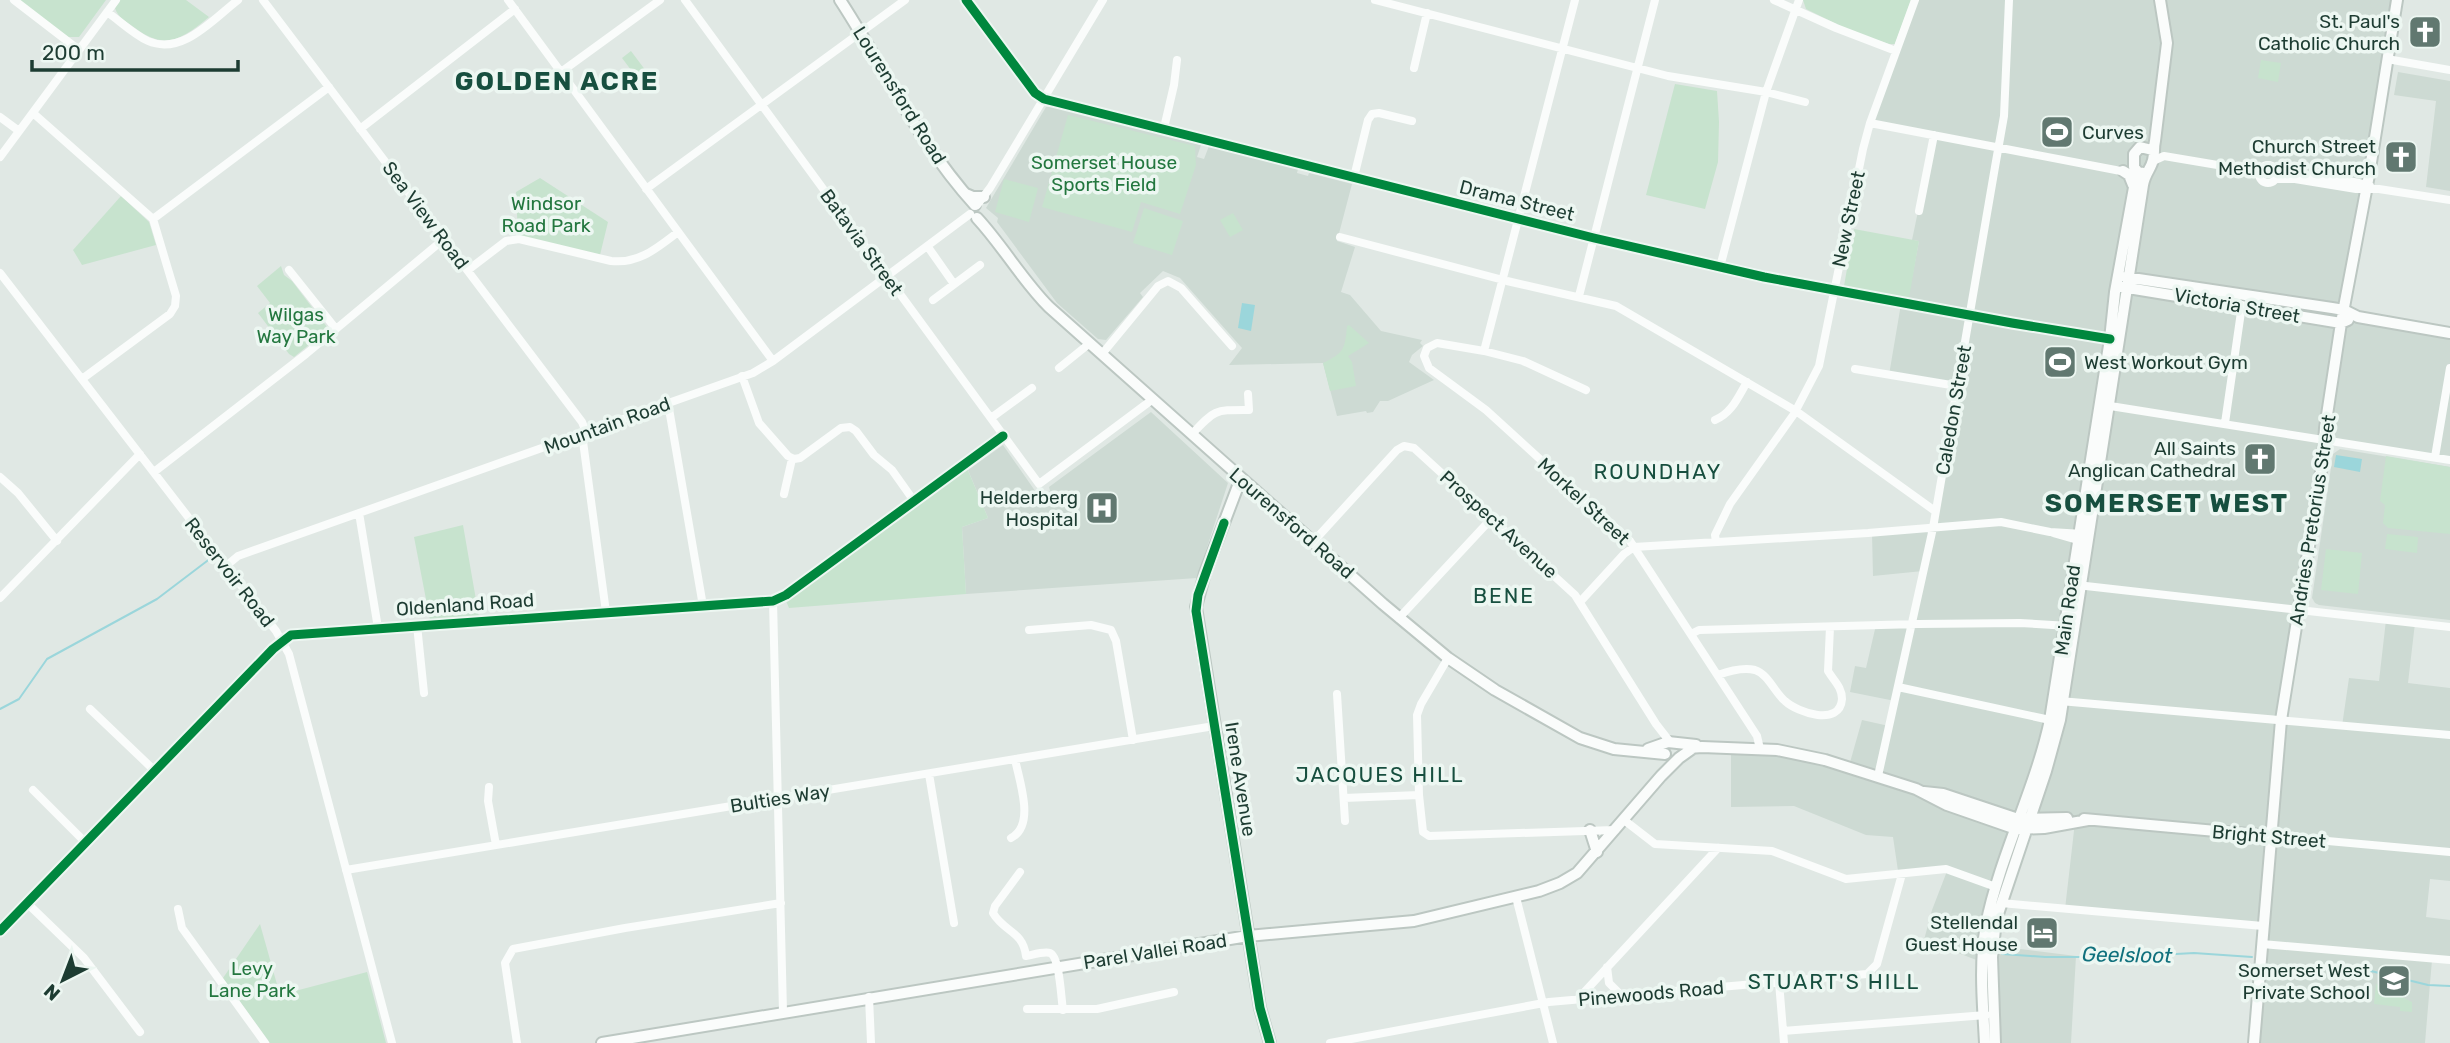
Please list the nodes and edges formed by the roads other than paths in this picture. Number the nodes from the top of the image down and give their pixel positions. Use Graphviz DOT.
graph roads {
  1 [pos="14,0"];
  2 [pos="116,0"];
  3 [pos="238,0"];
  4 [pos="263,0"];
  5 [pos="508,0"];
  6 [pos="660,0"];
  7 [pos="685,0"];
  8 [pos="841,0"];
  9 [pos="905,0"];
  10 [pos="966,0"];
  11 [pos="1100,0"];
  12 [pos="1375,0"];
  13 [pos="1417,0"];
  14 [pos="1575,0"];
  15 [pos="1655,0"];
  16 [pos="1774,0"];
  17 [pos="1915,0"];
  18 [pos="2009,0"];
  19 [pos="2160,0"];
  20 [pos="2397,0"];
  21 [pos="1797,4"];
  22 [pos="514,9"];
  23 [pos="1414,10"];
  24 [pos="107,12"];
  25 [pos="1427,13"];
  26 [pos="861,33"];
  27 [pos="1562,48"];
  28 [pos="79,50"];
  29 [pos="1896,51"];
  30 [pos="2387,59"];
  31 [pos="1177,61"];
  32 [pos="1414,68"];
  33 [pos="1638,68"];
  34 [pos="2450,70"];
  35 [pos="561,72"];
  36 [pos="329,87"];
  37 [pos="1766,92"];
  38 [pos="1044,99"];
  39 [pos="1805,102"];
  40 [pos="762,105"];
  41 [pos="33,113"];
  42 [pos="0,117"];
  43 [pos="1412,121"];
  44 [pos="1870,122"];
  45 [pos="1164,128"];
  46 [pos="360,129"];
  47 [pos="19,131"];
  48 [pos="1934,135"];
  49 [pos="1999,147"];
  50 [pos="2148,153"];
  51 [pos="0,157"];
  52 [pos="2138,169"];
  53 [pos="2274,169"];
  54 [pos="2119,170"];
  55 [pos="2259,173"];
  56 [pos="1354,177"];
  57 [pos="2276,179"];
  58 [pos="2367,187"];
  59 [pos="646,189"];
  60 [pos="962,191"];
  61 [pos="2133,195"];
  62 [pos="2450,200"];
  63 [pos="978,208"];
  64 [pos="1919,211"];
  65 [pos="1518,218"];
  66 [pos="153,219"];
  67 [pos="678,232"];
  68 [pos="1340,237"];
  69 [pos="1594,238"];
  70 [pos="444,239"];
  71 [pos="928,247"];
  72 [pos="980,265"];
  73 [pos="1720,267"];
  74 [pos="289,270"];
  75 [pos="468,270"];
  76 [pos="0,273"];
  77 [pos="888,277"];
  78 [pos="1503,279"];
  79 [pos="2123,282"];
  80 [pos="954,284"];
  81 [pos="1833,291"];
  82 [pos="1579,296"];
  83 [pos="933,300"];
  84 [pos="2242,305"];
  85 [pos="2344,310"];
  86 [pos="1970,315"];
  87 [pos="2358,317"];
  88 [pos="1990,319"];
  89 [pos="2341,323"];
  90 [pos="336,329"];
  91 [pos="1967,332"];
  92 [pos="2450,333"];
  93 [pos="2110,339"];
  94 [pos="1090,343"];
  95 [pos="1232,346"];
  96 [pos="1484,351"];
  97 [pos="1102,354"];
  98 [pos="773,361"];
  99 [pos="1059,368"];
  100 [pos="2450,368"];
  101 [pos="1855,369"];
  102 [pos="742,376"];
  103 [pos="82,379"];
  104 [pos="1746,382"];
  105 [pos="1957,386"];
  106 [pos="1032,388"];
  107 [pos="1586,390"];
  108 [pos="1248,394"];
  109 [pos="1153,399"];
  110 [pos="668,403"];
  111 [pos="2105,405"];
  112 [pos="1796,411"];
  113 [pos="2327,417"];
  114 [pos="991,418"];
  115 [pos="1715,420"];
  116 [pos="2225,423"];
  117 [pos="584,433"];
  118 [pos="1192,434"];
  119 [pos="2301,435"];
  120 [pos="1003,436"];
  121 [pos="2325,439"];
  122 [pos="2344,442"];
  123 [pos="140,454"];
  124 [pos="2324,456"];
  125 [pos="2435,457"];
  126 [pos="792,459"];
  127 [pos="2450,460"];
  128 [pos="153,472"];
  129 [pos="0,477"];
  130 [pos="1241,478"];
  131 [pos="785,494"];
  132 [pos="914,501"];
  133 [pos="1935,511"];
  134 [pos="359,513"];
  135 [pos="1492,518"];
  136 [pos="1933,528"];
  137 [pos="2084,538"];
  138 [pos="57,541"];
  139 [pos="1313,542"];
  140 [pos="1716,542"];
  141 [pos="1634,547"];
  142 [pos="226,566"];
  143 [pos="2077,585"];
  144 [pos="0,598"];
  145 [pos="774,601"];
  146 [pos="1580,603"];
  147 [pos="703,606"];
  148 [pos="2298,609"];
  149 [pos="606,612"];
  150 [pos="1399,618"];
  151 [pos="1912,624"];
  152 [pos="417,625"];
  153 [pos="1830,626"];
  154 [pos="2070,626"];
  155 [pos="2450,627"];
  156 [pos="378,628"];
  157 [pos="1029,630"];
  158 [pos="1690,634"];
  159 [pos="282,642"];
  160 [pos="1448,658"];
  161 [pos="1718,675"];
  162 [pos="1898,687"];
  163 [pos="424,693"];
  164 [pos="1337,694"];
  165 [pos="2058,701"];
  166 [pos="90,709"];
  167 [pos="2050,720"];
  168 [pos="2281,720"];
  169 [pos="1214,726"];
  170 [pos="2450,735"];
  171 [pos="1133,740"];
  172 [pos="1698,747"];
  173 [pos="1669,749"];
  174 [pos="1760,749"];
  175 [pos="1015,760"];
  176 [pos="1671,766"];
  177 [pos="155,771"];
  178 [pos="929,774"];
  179 [pos="1661,776"];
  180 [pos="1878,776"];
  181 [pos="489,787"];
  182 [pos="2038,789"];
  183 [pos="33,790"];
  184 [pos="1419,795"];
  185 [pos="779,799"];
  186 [pos="1344,799"];
  187 [pos="2050,819"];
  188 [pos="1624,820"];
  189 [pos="2088,820"];
  190 [pos="1345,821"];
  191 [pos="2022,824"];
  192 [pos="1590,830"];
  193 [pos="1615,830"];
  194 [pos="2271,836"];
  195 [pos="1012,838"];
  196 [pos="86,843"];
  197 [pos="496,845"];
  198 [pos="1718,848"];
  199 [pos="1597,852"];
  200 [pos="2450,852"];
  201 [pos="346,870"];
  202 [pos="1020,872"];
  203 [pos="1902,874"];
  204 [pos="1996,887"];
  205 [pos="1516,897"];
  206 [pos="27,903"];
  207 [pos="780,903"];
  208 [pos="2001,904"];
  209 [pos="178,909"];
  210 [pos="954,923"];
  211 [pos="2263,926"];
  212 [pos="0,931"];
  213 [pos="1248,936"];
  214 [pos="2262,944"];
  215 [pos="1026,956"];
  216 [pos="2450,960"];
  217 [pos="1058,967"];
  218 [pos="1607,967"];
  219 [pos="1021,973"];
  220 [pos="1779,982"];
  221 [pos="1174,992"];
  222 [pos="1622,996"];
  223 [pos="869,997"];
  224 [pos="1577,1000"];
  225 [pos="1542,1004"];
  226 [pos="1027,1009"];
  227 [pos="1063,1010"];
  228 [pos="783,1012"];
  229 [pos="1988,1014"];
  230 [pos="1783,1031"];
  231 [pos="140,1032"];
  232 [pos="615,1042"];
  233 [pos="265,1043"];
  234 [pos="392,1043"];
  235 [pos="517,1043"];
  236 [pos="602,1043"];
  237 [pos="871,1043"];
  238 [pos="1270,1043"];
  239 [pos="1330,1043"];
  240 [pos="1553,1043"];
  241 [pos="1784,1043"];
  242 [pos="1984,1043"];
  243 [pos="1995,1043"];
  244 [pos="2254,1043"];
  1 -- 28 [label="street"];
  2 -- 24 [label="street"];
  3 -- 24 [label="street"];
  4 -- 36 [label="street, Sea View Road"];
  5 -- 22 [label="street"];
  6 -- 35 [label="street"];
  7 -- 40 [label="street, Batavia Street"];
  8 -- 26 [label="street, Lourensford Road"];
  9 -- 26 [label="street"];
  10 -- 38 [label="street"];
  11 -- 38 [label="street"];
  12 -- 23 [label="street"];
  13 -- 23 [label="street"];
  14 -- 27 [label="street"];
  15 -- 33 [label="street"];
  16 -- 21 [label="street"];
  17 -- 29 [label="street, New Street"];
  18 -- 49 [label="street, Caledon Street"];
  19 -- 50 [label="street"];
  20 -- 30 [label="street, Andries Pretorius Street"];
  21 -- 29 [label="street"];
  21 -- 37 [label="street"];
  22 -- 35 [label="street"];
  22 -- 46 [label="street"];
  23 -- 25 [label="street"];
  24 -- 28 [label="street"];
  25 -- 27 [label="street"];
  25 -- 32 [label="street"];
  26 -- 40 [label="street"];
  26 -- 60 [label="street, Lourensford Road"];
  27 -- 33 [label="street"];
  27 -- 65 [label="street"];
  28 -- 41 [label="street"];
  29 -- 44 [label="street, New Street"];
  30 -- 34 [label="street"];
  30 -- 58 [label="street, Andries Pretorius Street"];
  31 -- 45 [label="street"];
  33 -- 37 [label="street"];
  33 -- 69 [label="street"];
  35 -- 59 [label="street"];
  36 -- 46 [label="street, Sea View Road"];
  36 -- 66 [label="street"];
  37 -- 39 [label="street"];
  37 -- 73 [label="street"];
  38 -- 45 [label="street, Drama Street"];
  38 -- 63 [label="street"];
  40 -- 59 [label="street"];
  40 -- 77 [label="street, Batavia Street"];
  41 -- 47 [label="street"];
  41 -- 66 [label="street"];
  42 -- 47 [label="street"];
  43 -- 56 [label="street"];
  44 -- 48 [label="street"];
  44 -- 81 [label="street, New Street"];
  45 -- 56 [label="street, Drama Street"];
  46 -- 70 [label="street, Sea View Road"];
  47 -- 51 [label="street"];
  48 -- 49 [label="street"];
  48 -- 64 [label="street"];
  49 -- 54 [label="street"];
  49 -- 86 [label="street, Caledon Street"];
  50 -- 52 [label="street"];
  50 -- 52 [label="street"];
  50 -- 55 [label="street"];
  52 -- 54 [label="street"];
  52 -- 61 [label="street, Main Road"];
  52 -- 79 [label="street, Main Road"];
  53 -- 55 [label="street"];
  53 -- 57 [label="street"];
  53 -- 58 [label="street"];
  54 -- 61 [label="street"];
  55 -- 57 [label="street"];
  56 -- 65 [label="street, Drama Street"];
  57 -- 58 [label="street"];
  58 -- 62 [label="street"];
  58 -- 85 [label="street, Andries Pretorius Street"];
  59 -- 67 [label="street"];
  60 -- 63 [label="street, Lourensford Road"];
  60 -- 63 [label="street"];
  61 -- 79 [label="street, Main Road"];
  63 -- 71 [label="street, Mountain Road"];
  63 -- 94 [label="street, Lourensford Road"];
  65 -- 69 [label="street, Drama Street"];
  65 -- 78 [label="street"];
  66 -- 103 [label="street"];
  67 -- 75 [label="street"];
  67 -- 98 [label="street"];
  68 -- 78 [label="street"];
  69 -- 73 [label="street, Drama Street"];
  69 -- 82 [label="street"];
  70 -- 75 [label="street, Sea View Road"];
  70 -- 90 [label="street"];
  71 -- 77 [label="street, Mountain Road"];
  71 -- 80 [label="street"];
  72 -- 80 [label="street"];
  73 -- 81 [label="street, Drama Street"];
  74 -- 90 [label="street"];
  75 -- 117 [label="street, Sea View Road"];
  76 -- 103 [label="street, Reservoir Road"];
  77 -- 98 [label="street, Mountain Road"];
  77 -- 114 [label="street, Batavia Street"];
  78 -- 82 [label="street"];
  78 -- 96 [label="street"];
  79 -- 84 [label="street, Victoria Street"];
  79 -- 85 [label="street, Victoria Street"];
  79 -- 93 [label="street, Main Road"];
  79 -- 111 [label="street, Main Road"];
  80 -- 83 [label="street"];
  81 -- 86 [label="street, Drama Street"];
  81 -- 112 [label="street, New Street"];
  82 -- 104 [label="street"];
  84 -- 89 [label="street, Victoria Street"];
  84 -- 116 [label="street"];
  85 -- 87 [label="street, Victoria Street"];
  85 -- 89 [label="street, Andries Pretorius Street"];
  86 -- 88 [label="street, Drama Street"];
  86 -- 91 [label="street, Caledon Street"];
  87 -- 89 [label="street, Victoria Street"];
  87 -- 92 [label="street, Victoria Street"];
  88 -- 91 [label="street"];
  88 -- 93 [label="street, Drama Street"];
  89 -- 113 [label="street, Andries Pretorius Street"];
  90 -- 128 [label="street"];
  91 -- 105 [label="street, Caledon Street"];
  93 -- 111 [label="street, Main Road"];
  94 -- 97 [label="street, Lourensford Road"];
  94 -- 99 [label="street"];
  95 -- 97 [label="street"];
  96 -- 107 [label="street"];
  96 -- 141 [label="street, Morkel Street"];
  97 -- 109 [label="street, Lourensford Road"];
  98 -- 102 [label="street, Mountain Road"];
  100 -- 125 [label="street"];
  101 -- 105 [label="street"];
  102 -- 110 [label="street, Mountain Road"];
  102 -- 126 [label="street"];
  103 -- 123 [label="street, Reservoir Road"];
  104 -- 112 [label="street"];
  104 -- 115 [label="street"];
  105 -- 133 [label="street, Caledon Street"];
  106 -- 114 [label="street"];
  108 -- 118 [label="street"];
  109 -- 118 [label="street, Lourensford Road"];
  109 -- 120 [label="street, Batavia Street"];
  110 -- 117 [label="street, Mountain Road"];
  110 -- 147 [label="street"];
  111 -- 116 [label="street"];
  111 -- 137 [label="street, Main Road"];
  112 -- 133 [label="street"];
  112 -- 140 [label="street, New Street"];
  113 -- 119 [label="street"];
  113 -- 121 [label="street, Andries Pretorius Street"];
  114 -- 120 [label="street, Batavia Street"];
  116 -- 119 [label="street"];
  117 -- 134 [label="street, Mountain Road"];
  117 -- 149 [label="street, Sea View Road"];
  118 -- 130 [label="street, Lourensford Road"];
  119 -- 121 [label="street"];
  120 -- 132 [label="street, Oldenland Road"];
  121 -- 122 [label="street"];
  121 -- 124 [label="street, Andries Pretorius Street"];
  122 -- 124 [label="street"];
  122 -- 125 [label="street"];
  123 -- 128 [label="street, Reservoir Road"];
  123 -- 138 [label="street"];
  124 -- 148 [label="street, Andries Pretorius Street"];
  125 -- 127 [label="street"];
  126 -- 131 [label="street"];
  126 -- 132 [label="street"];
  128 -- 142 [label="street, Reservoir Road"];
  129 -- 138 [label="street"];
  130 -- 139 [label="street, Lourensford Road"];
  130 -- 169 [label="street, Irene Avenue"];
  132 -- 145 [label="street, Oldenland Road"];
  133 -- 136 [label="street, Caledon Street"];
  134 -- 142 [label="street, Mountain Road"];
  134 -- 156 [label="street"];
  135 -- 139 [label="street, Prospect Avenue"];
  135 -- 146 [label="street, Prospect Avenue"];
  135 -- 150 [label="street"];
  136 -- 137 [label="street"];
  136 -- 140 [label="street"];
  136 -- 151 [label="street, Caledon Street"];
  137 -- 143 [label="street, Main Road"];
  138 -- 144 [label="street"];
  139 -- 150 [label="street, Lourensford Road"];
  140 -- 141 [label="street"];
  141 -- 146 [label="street"];
  141 -- 158 [label="street, Morkel Street"];
  142 -- 159 [label="street, Reservoir Road"];
  143 -- 148 [label="street"];
  143 -- 154 [label="street, Main Road"];
  145 -- 147 [label="street, Oldenland Road"];
  145 -- 185 [label="street"];
  146 -- 173 [label="street, Prospect Avenue"];
  147 -- 149 [label="street, Oldenland Road"];
  148 -- 155 [label="street"];
  148 -- 168 [label="street, Andries Pretorius Street"];
  149 -- 152 [label="street, Oldenland Road"];
  150 -- 160 [label="street, Lourensford Road"];
  151 -- 153 [label="street"];
  151 -- 154 [label="street"];
  151 -- 162 [label="street, Caledon Street"];
  152 -- 156 [label="street, Oldenland Road"];
  152 -- 163 [label="street"];
  153 -- 158 [label="street"];
  153 -- 161 [label="street"];
  154 -- 165 [label="street, Main Road"];
  156 -- 159 [label="street, Oldenland Road"];
  157 -- 171 [label="street"];
  158 -- 161 [label="street, Morkel Street"];
  159 -- 177 [label="street, Oldenland Road"];
  159 -- 201 [label="street, Reservoir Road"];
  160 -- 173 [label="street, Lourensford Road"];
  160 -- 184 [label="street"];
  161 -- 174 [label="street, Morkel Street"];
  162 -- 167 [label="street"];
  162 -- 180 [label="street, Caledon Street"];
  164 -- 186 [label="street"];
  165 -- 167 [label="street, Main Road"];
  165 -- 168 [label="street"];
  165 -- 182 [label="street, Main Road"];
  166 -- 177 [label="street"];
  167 -- 191 [label="street, Main Road"];
  168 -- 170 [label="street"];
  168 -- 194 [label="street, Andries Pretorius Street"];
  169 -- 171 [label="street, Bulties Way"];
  169 -- 213 [label="street, Irene Avenue"];
  171 -- 175 [label="street, Bulties Way"];
  172 -- 173 [label="street, Lourensford Road"];
  172 -- 174 [label="street, Lourensford Road"];
  172 -- 176 [label="street, Parel Vallei Road"];
  173 -- 176 [label="street"];
  173 -- 179 [label="street, Parel Vallei Road"];
  174 -- 180 [label="street, Lourensford Road"];
  175 -- 178 [label="street, Bulties Way"];
  175 -- 195 [label="street"];
  176 -- 179 [label="street, Parel Vallei Road"];
  177 -- 196 [label="street, Oldenland Road"];
  178 -- 185 [label="street, Bulties Way"];
  178 -- 210 [label="street"];
  179 -- 188 [label="street, Parel Vallei Road"];
  180 -- 191 [label="street, Lourensford Road"];
  181 -- 197 [label="street"];
  182 -- 187 [label="street"];
  182 -- 191 [label="street, Main Road"];
  183 -- 196 [label="street"];
  184 -- 186 [label="street"];
  184 -- 192 [label="street"];
  185 -- 197 [label="street, Bulties Way"];
  185 -- 207 [label="street"];
  186 -- 190 [label="street"];
  187 -- 189 [label="street, Bright Street"];
  187 -- 191 [label="street, Bright Street"];
  188 -- 193 [label="street, Parel Vallei Road"];
  188 -- 198 [label="street"];
  189 -- 191 [label="street, Bright Street"];
  189 -- 194 [label="street, Bright Street"];
  191 -- 204 [label="street, Main Road"];
  191 -- 208 [label="street, Main Road"];
  192 -- 193 [label="street"];
  192 -- 199 [label="street"];
  193 -- 199 [label="street, Parel Vallei Road"];
  194 -- 200 [label="street, Bright Street"];
  194 -- 211 [label="street, Andries Pretorius Street"];
  196 -- 206 [label="street, Oldenland Road"];
  197 -- 201 [label="street, Bulties Way"];
  198 -- 203 [label="street"];
  198 -- 218 [label="street"];
  199 -- 205 [label="street, Parel Vallei Road"];
  201 -- 234 [label="street, Reservoir Road"];
  202 -- 215 [label="street"];
  203 -- 204 [label="street"];
  203 -- 220 [label="street, Pinewoods Road"];
  204 -- 229 [label="street, Main Road"];
  205 -- 213 [label="street, Parel Vallei Road"];
  205 -- 225 [label="street"];
  206 -- 212 [label="street, Oldenland Road"];
  206 -- 231 [label="street"];
  207 -- 228 [label="street"];
  207 -- 235 [label="street"];
  208 -- 211 [label="street"];
  208 -- 229 [label="street, Main Road"];
  209 -- 233 [label="street"];
  211 -- 214 [label="street, Andries Pretorius Street"];
  213 -- 217 [label="street, Parel Vallei Road"];
  213 -- 238 [label="street, Irene Avenue"];
  214 -- 216 [label="street"];
  214 -- 244 [label="street, Andries Pretorius Street"];
  215 -- 217 [label="street"];
  215 -- 219 [label="street"];
  217 -- 219 [label="street, Parel Vallei Road"];
  217 -- 227 [label="street"];
  218 -- 222 [label="street"];
  218 -- 224 [label="street"];
  219 -- 223 [label="street, Parel Vallei Road"];
  220 -- 222 [label="street, Pinewoods Road"];
  220 -- 230 [label="street"];
  221 -- 227 [label="street"];
  222 -- 224 [label="street, Pinewoods Road"];
  223 -- 228 [label="street, Parel Vallei Road"];
  223 -- 237 [label="street"];
  224 -- 225 [label="street, Pinewoods Road"];
  225 -- 239 [label="street, Pinewoods Road"];
  225 -- 240 [label="street"];
  226 -- 227 [label="street"];
  228 -- 232 [label="street, Parel Vallei Road"];
  229 -- 230 [label="street"];
  229 -- 242 [label="street, Main Road"];
  229 -- 243 [label="street, Main Road"];
  230 -- 241 [label="street"];
  232 -- 236 [label="street, Parel Vallei Road"];
}
